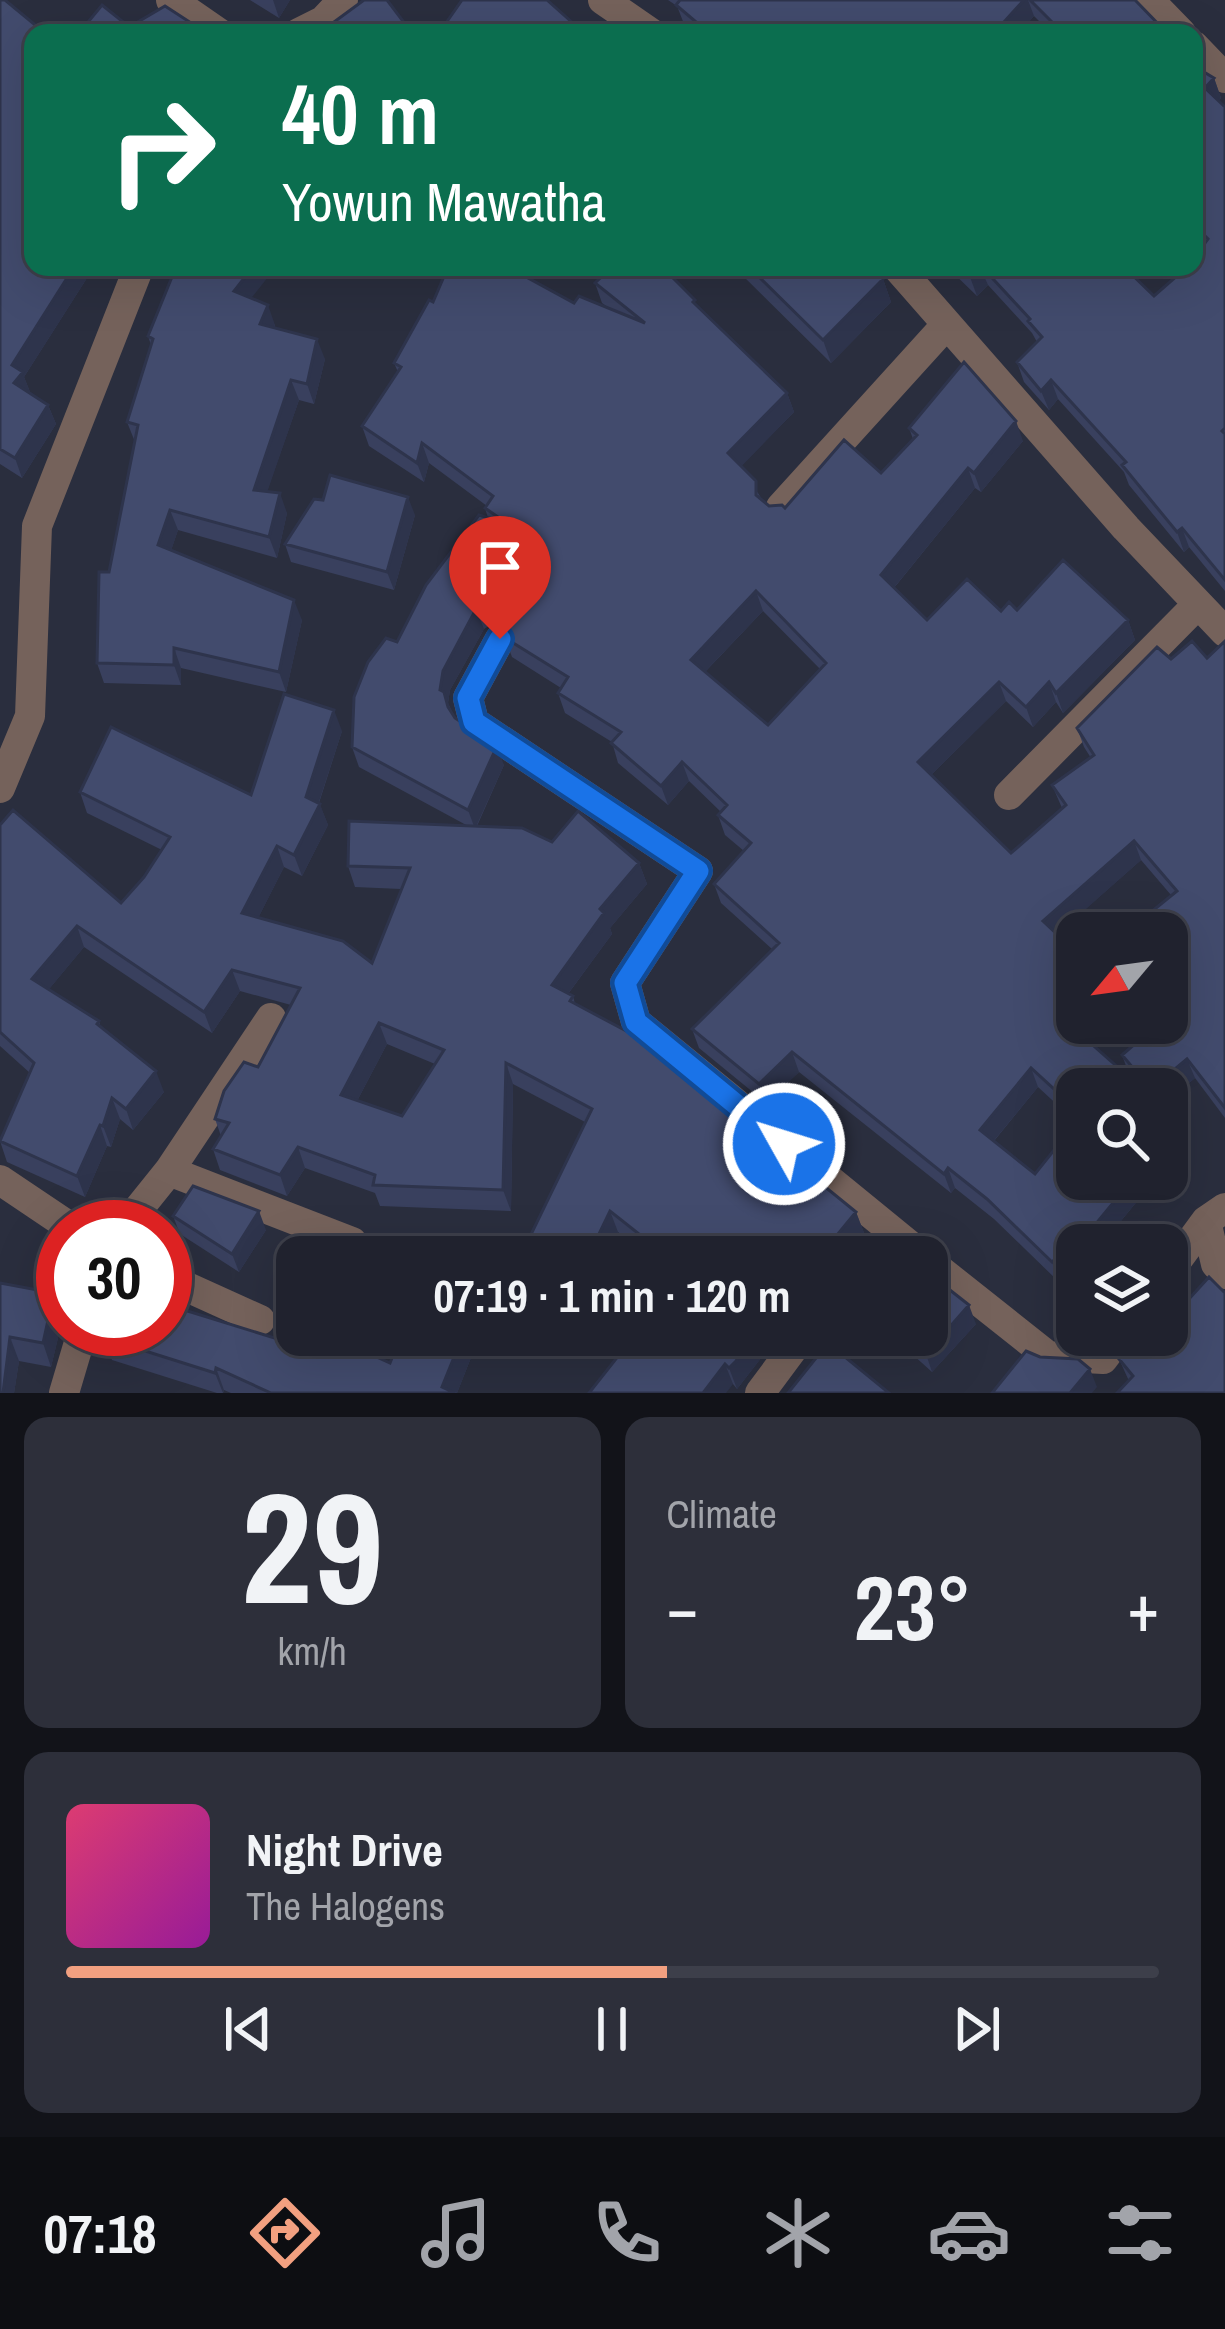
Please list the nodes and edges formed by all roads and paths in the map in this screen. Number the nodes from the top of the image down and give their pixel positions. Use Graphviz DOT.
graph roads {
  1 [pos="171,0"];
  2 [pos="343,0"];
  3 [pos="603,0"];
  4 [pos="1149,0"];
  5 [pos="206,24"];
  6 [pos="317,24"];
  7 [pos="638,24"];
  8 [pos="1172,24"];
  9 [pos="1203,55"];
  10 [pos="1225,78"];
  11 [pos="135,276"];
  12 [pos="905,276"];
  13 [pos="947,324"];
  14 [pos="781,507"];
  15 [pos="1197,605"];
  16 [pos="1225,632"];
  17 [pos="500,639"];
  18 [pos="0,788"];
  19 [pos="1009,795"];
  20 [pos="271,1018"];
  21 [pos="169,1171"];
  22 [pos="0,1180"];
  23 [pos="146,1200"];
  24 [pos="36,1204"];
  25 [pos="1216,1214"];
  26 [pos="337,1236"];
  27 [pos="874,1236"];
  28 [pos="1188,1248"];
  29 [pos="1225,1274"];
  30 [pos="948,1276"];
  31 [pos="192,1289"];
  32 [pos="260,1320"];
  33 [pos="75,1356"];
  34 [pos="787,1356"];
  35 [pos="1106,1356"];
  36 [pos="64,1393"];
  37 [pos="760,1393"];
  1 -- 5 [label="street"];
  2 -- 6 [label="street"];
  3 -- 7 [label="street"];
  4 -- 8 [label="street"];
  9 -- 10 [label="street"];
  11 -- 18 [label="street"];
  12 -- 13 [label="street"];
  13 -- 14 [label="street"];
  13 -- 15 [label="street"];
  15 -- 16 [label="street"];
  15 -- 19 [label="street"];
  17 -- 27 [label="street"];
  20 -- 21 [label="street"];
  21 -- 23 [label="street"];
  21 -- 26 [label="street"];
  22 -- 24 [label="street"];
  25 -- 28 [label="street"];
  25 -- 29 [label="street"];
  30 -- 35 [label="street"];
  31 -- 32 [label="street"];
  33 -- 36 [label="street"];
  34 -- 37 [label="street"];
}
